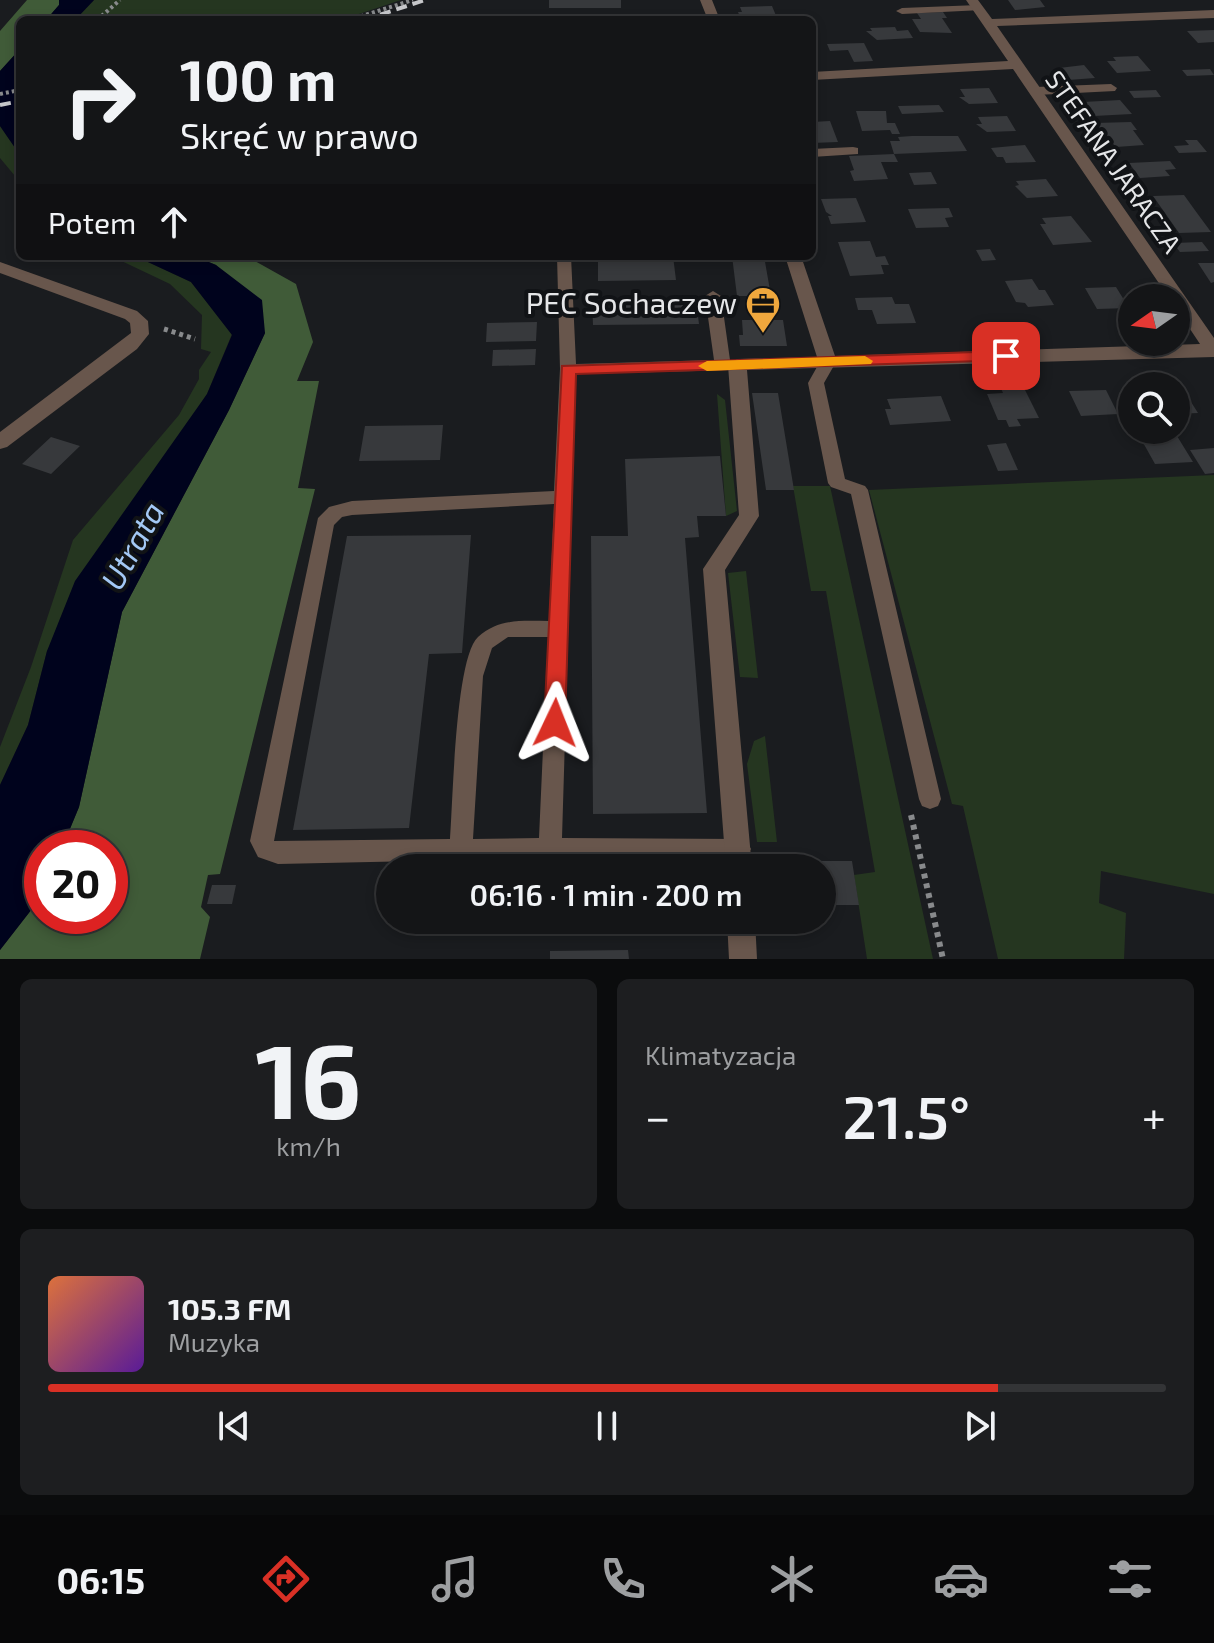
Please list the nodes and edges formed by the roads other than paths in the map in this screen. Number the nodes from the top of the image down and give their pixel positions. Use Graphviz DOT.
graph roads {
  1 [pos="975,4"];
  2 [pos="902,11"];
  3 [pos="1214,14"];
  4 [pos="989,23"];
  5 [pos="1017,65"];
  6 [pos="816,76"];
  7 [pos="1111,88"];
  8 [pos="1036,91"];
  9 [pos="853,151"];
  10 [pos="816,153"];
  11 [pos="564,260"];
  12 [pos="794,260"];
  13 [pos="0,267"];
  14 [pos="713,296"];
  15 [pos="1214,350"];
  16 [pos="828,362"];
  17 [pos="730,365"];
  18 [pos="568,369"];
  19 [pos="0,442"];
  20 [pos="563,497"];
  21 [pos="558,629"];
  22 [pos="930,799"];
  23 [pos="550,848"];
  24 [pos="461,849"];
  25 [pos="663,854"];
  26 [pos="739,854"];
  27 [pos="742,934"];
  28 [pos="743,959"];
  1 -- 2 [label="lane"];
  1 -- 4 [label="street, STEFANA JARACZA"];
  3 -- 4 [label="street"];
  4 -- 5 [label="street, STEFANA JARACZA"];
  5 -- 6 [label="street"];
  5 -- 8 [label="street, STEFANA JARACZA"];
  7 -- 8 [label="lane"];
  8 -- 15 [label="street, STEFANA JARACZA"];
  9 -- 10 [label="lane"];
  11 -- 18 [label="lane"];
  12 -- 16 [label="street"];
  13 -- 19 [label="street"];
  14 -- 17 [label="lane"];
  15 -- 16 [label="street"];
  16 -- 17 [label="street"];
  16 -- 22 [label="lane"];
  17 -- 18 [label="lane"];
  17 -- 26 [label="street"];
  18 -- 20 [label="lane"];
  20 -- 21 [label="lane"];
  20 -- 24 [label="lane"];
  21 -- 23 [label="lane"];
  21 -- 24 [label="lane"];
  23 -- 24 [label="lane"];
  23 -- 25 [label="lane"];
  27 -- 28 [label="street"];
}
